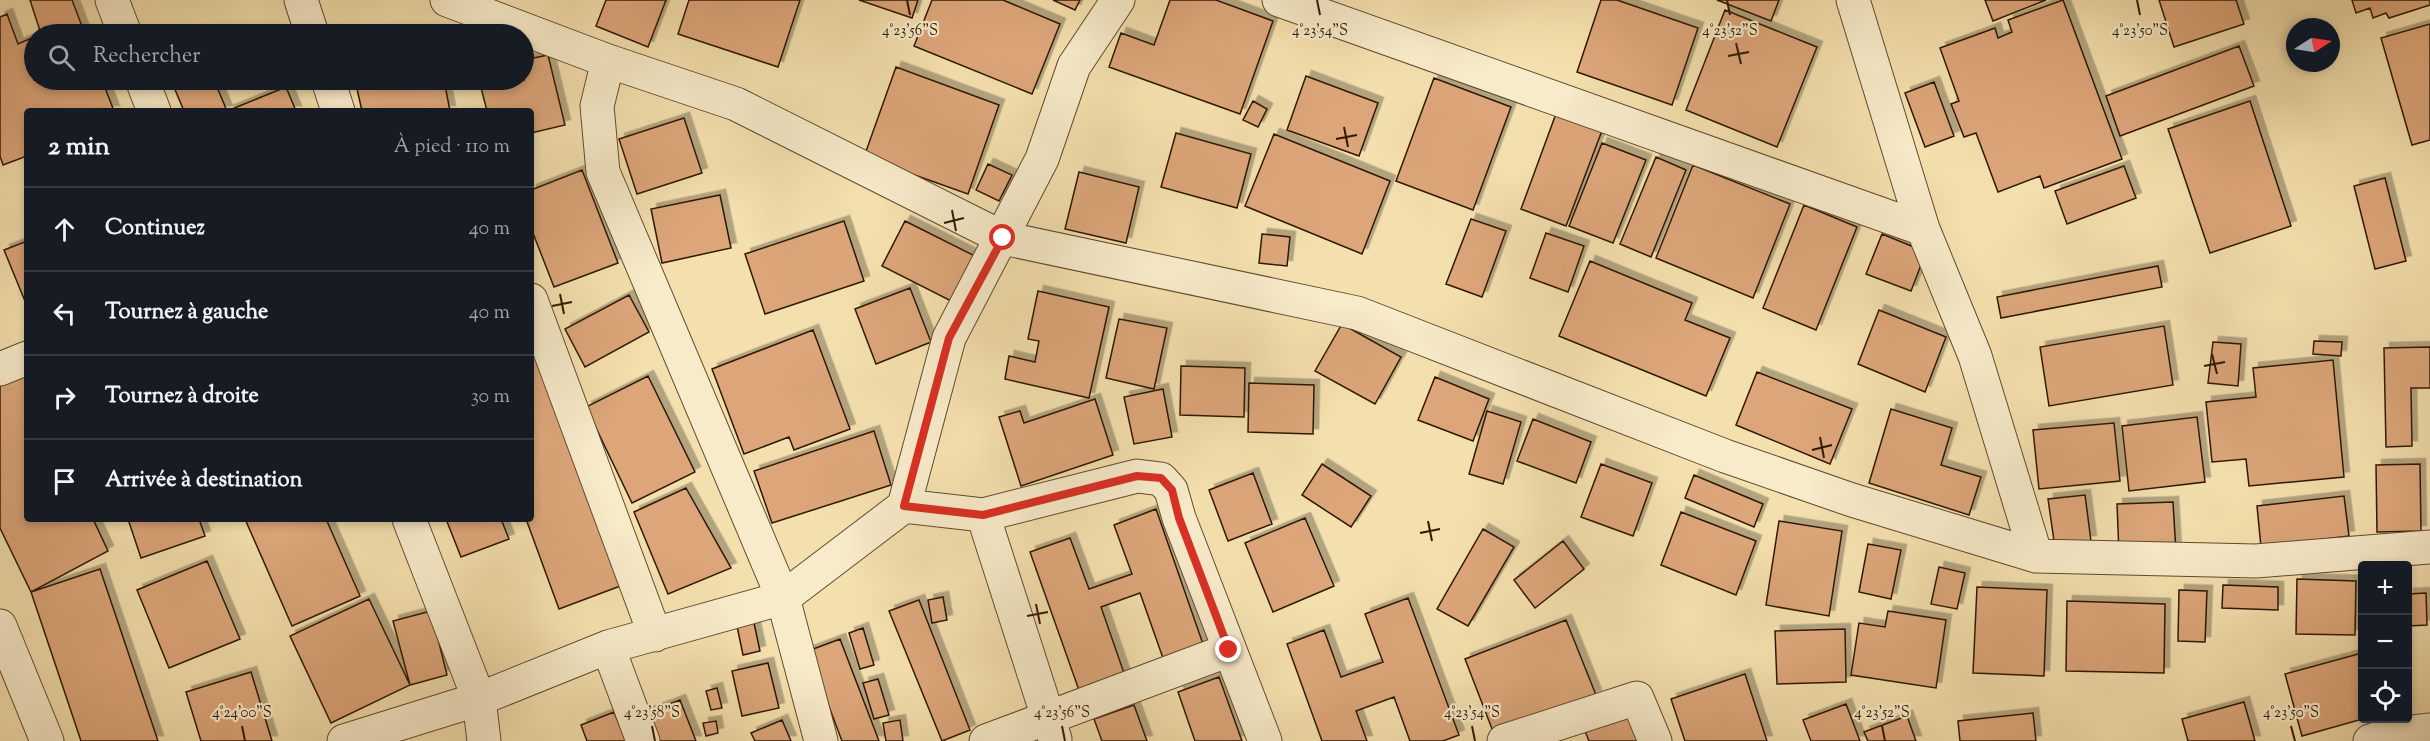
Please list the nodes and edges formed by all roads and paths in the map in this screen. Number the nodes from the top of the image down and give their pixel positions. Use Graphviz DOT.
graph roads {
  1 [pos="112,0"];
  2 [pos="301,0"];
  3 [pos="447,0"];
  4 [pos="1118,0"];
  5 [pos="1279,0"];
  6 [pos="1853,0"];
  7 [pos="121,24"];
  8 [pos="309,24"];
  9 [pos="510,24"];
  10 [pos="534,33"];
  11 [pos="608,61"];
  12 [pos="146,90"];
  13 [pos="331,90"];
  14 [pos="153,108"];
  15 [pos="337,108"];
  16 [pos="1923,229"];
  17 [pos="1003,238"];
  18 [pos="534,308"];
  19 [pos="24,359"];
  20 [pos="0,369"];
  21 [pos="904,506"];
  22 [pos="983,515"];
  23 [pos="410,522"];
  24 [pos="2430,547"];
  25 [pos="2036,556"];
  26 [pos="783,598"];
  27 [pos="0,626"];
  28 [pos="655,635"];
  29 [pos="608,647"];
  30 [pos="1229,650"];
  31 [pos="479,699"];
  32 [pos="1052,730"];
  33 [pos="2430,730"];
  34 [pos="2382,739"];
  35 [pos="47,741"];
  36 [pos="344,741"];
  37 [pos="484,741"];
  38 [pos="643,741"];
  39 [pos="821,741"];
  40 [pos="986,741"];
  41 [pos="1265,741"];
  42 [pos="1504,741"];
  43 [pos="1655,741"];
  1 -- 7 [label="street"];
  2 -- 8 [label="street"];
  3 -- 9 [label="street"];
  4 -- 17 [label="street"];
  5 -- 16 [label="street"];
  6 -- 16 [label="street"];
  10 -- 11 [label="street"];
  11 -- 17 [label="street"];
  11 -- 26 [label="street"];
  12 -- 14 [label="street"];
  13 -- 15 [label="street"];
  16 -- 25 [label="street"];
  17 -- 21 [label="street"];
  17 -- 25 [label="street"];
  18 -- 28 [label="street"];
  19 -- 20 [label="street"];
  21 -- 22 [label="street"];
  21 -- 26 [label="street"];
  22 -- 30 [label="street"];
  22 -- 32 [label="street"];
  23 -- 31 [label="street"];
  24 -- 25 [label="street"];
  26 -- 28 [label="street"];
  26 -- 39 [label="street"];
  27 -- 35 [label="street"];
  28 -- 29 [label="street"];
  29 -- 31 [label="street"];
  29 -- 38 [label="street"];
  30 -- 32 [label="street"];
  30 -- 41 [label="street"];
  31 -- 36 [label="street"];
  31 -- 37 [label="street"];
  32 -- 40 [label="street"];
  33 -- 34 [label="street"];
  42 -- 43 [label="street"];
}
